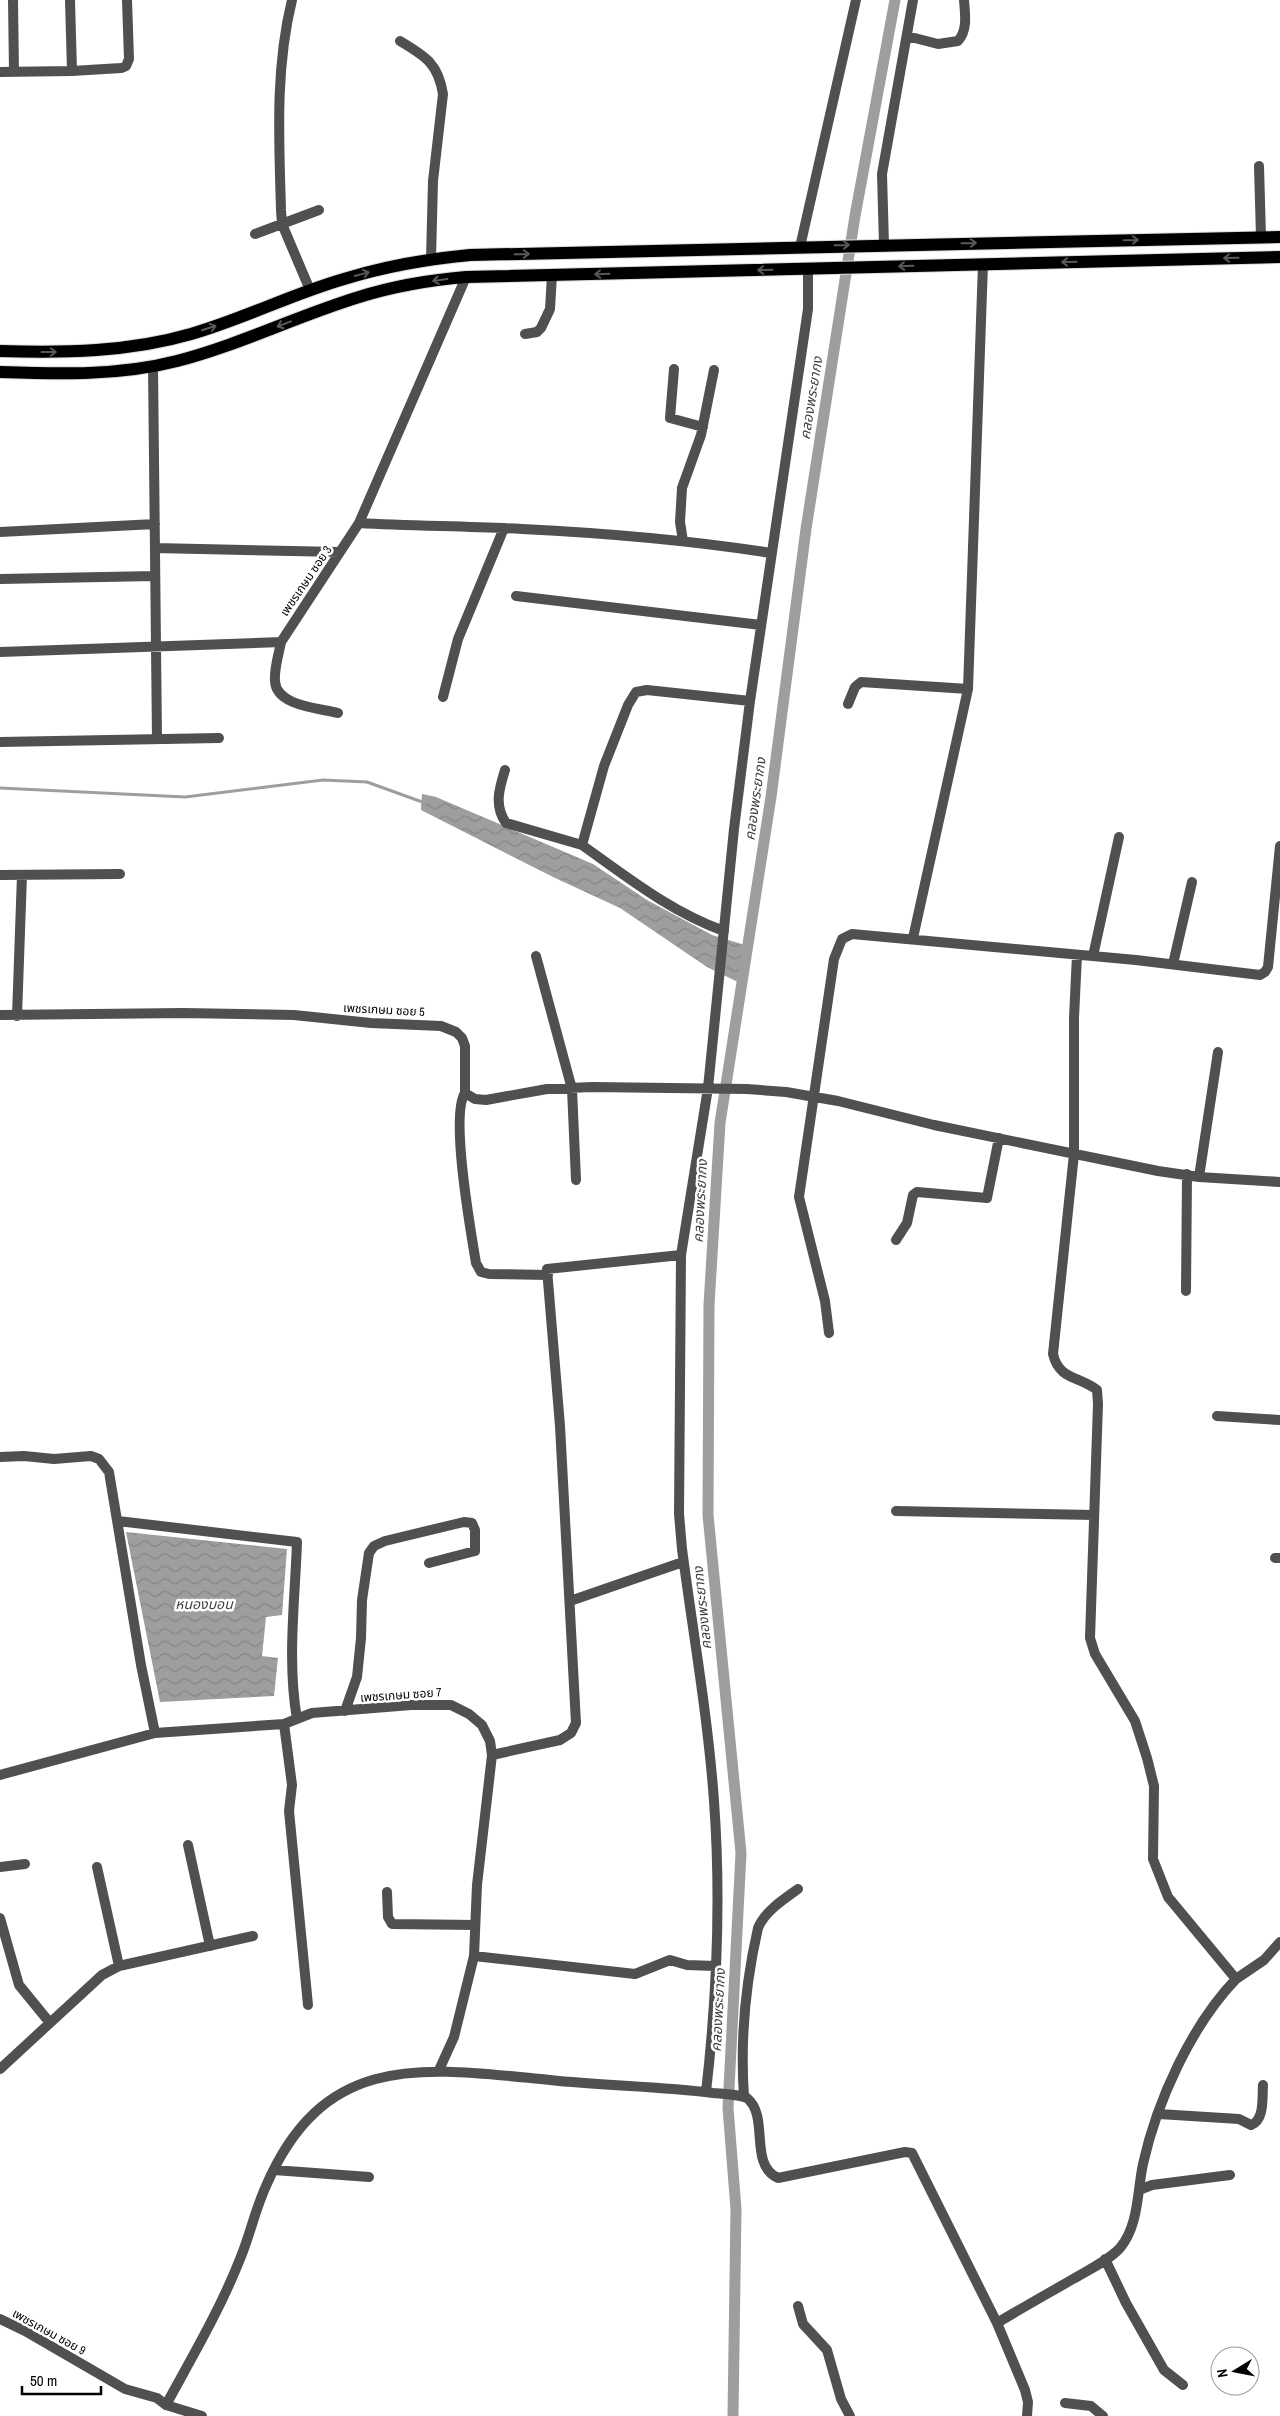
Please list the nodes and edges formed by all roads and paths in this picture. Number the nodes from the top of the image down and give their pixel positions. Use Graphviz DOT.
graph roads {
  1 [pos="13,0"];
  2 [pos="70,0"];
  3 [pos="127,0"];
  4 [pos="292,0"];
  5 [pos="856,0"];
  6 [pos="913,0"];
  7 [pos="964,0"];
  8 [pos="907,36"];
  9 [pos="400,41"];
  10 [pos="72,71"];
  11 [pos="0,72"];
  12 [pos="14,72"];
  13 [pos="1259,166"];
  14 [pos="319,210"];
  15 [pos="282,224"];
  16 [pos="255,234"];
  17 [pos="1261,237"];
  18 [pos="1280,237"];
  19 [pos="884,245"];
  20 [pos="800,247"];
  21 [pos="1280,257"];
  22 [pos="432,259"];
  23 [pos="983,264"];
  24 [pos="811,269"];
  25 [pos="552,275"];
  26 [pos="466,277"];
  27 [pos="310,290"];
  28 [pos="525,334"];
  29 [pos="0,351"];
  30 [pos="153,366"];
  31 [pos="674,369"];
  32 [pos="714,370"];
  33 [pos="0,372"];
  34 [pos="703,427"];
  35 [pos="359,523"];
  36 [pos="155,524"];
  37 [pos="504,528"];
  38 [pos="0,532"];
  39 [pos="684,541"];
  40 [pos="155,548"];
  41 [pos="340,552"];
  42 [pos="770,553"];
  43 [pos="155,576"];
  44 [pos="0,580"];
  45 [pos="516,596"];
  46 [pos="761,625"];
  47 [pos="281,642"];
  48 [pos="156,646"];
  49 [pos="0,652"];
  50 [pos="968,689"];
  51 [pos="443,697"];
  52 [pos="750,701"];
  53 [pos="848,704"];
  54 [pos="338,713"];
  55 [pos="158,738"];
  56 [pos="219,738"];
  57 [pos="0,742"];
  58 [pos="505,770"];
  59 [pos="1119,837"];
  60 [pos="582,845"];
  61 [pos="1280,846"];
  62 [pos="120,874"];
  63 [pos="0,875"];
  64 [pos="22,875"];
  65 [pos="1192,882"];
  66 [pos="724,932"];
  67 [pos="913,938"];
  68 [pos="1077,955"];
  69 [pos="536,956"];
  70 [pos="1093,956"];
  71 [pos="1173,964"];
  72 [pos="0,1016"];
  73 [pos="17,1016"];
  74 [pos="1218,1052"];
  75 [pos="711,1088"];
  76 [pos="572,1089"];
  77 [pos="465,1093"];
  78 [pos="813,1098"];
  79 [pos="1000,1138"];
  80 [pos="1074,1154"];
  81 [pos="1187,1174"];
  82 [pos="1198,1177"];
  83 [pos="576,1180"];
  84 [pos="1280,1182"];
  85 [pos="896,1240"];
  86 [pos="681,1255"];
  87 [pos="548,1275"];
  88 [pos="1186,1291"];
  89 [pos="829,1333"];
  90 [pos="1217,1416"];
  91 [pos="1280,1420"];
  92 [pos="0,1457"];
  93 [pos="896,1511"];
  94 [pos="1094,1515"];
  95 [pos="118,1521"];
  96 [pos="683,1562"];
  97 [pos="430,1563"];
  98 [pos="570,1602"];
  99 [pos="346,1711"];
  100 [pos="297,1719"];
  101 [pos="284,1724"];
  102 [pos="156,1734"];
  103 [pos="492,1755"];
  104 [pos="0,1775"];
  105 [pos="188,1845"];
  106 [pos="25,1864"];
  107 [pos="0,1867"];
  108 [pos="97,1867"];
  109 [pos="798,1888"];
  110 [pos="387,1892"];
  111 [pos="0,1918"];
  112 [pos="475,1925"];
  113 [pos="253,1936"];
  114 [pos="1280,1942"];
  115 [pos="210,1946"];
  116 [pos="474,1956"];
  117 [pos="119,1966"];
  118 [pos="715,1966"];
  119 [pos="1236,1979"];
  120 [pos="308,2005"];
  121 [pos="50,2023"];
  122 [pos="0,2069"];
  123 [pos="439,2070"];
  124 [pos="1263,2084"];
  125 [pos="710,2092"];
  126 [pos="741,2096"];
  127 [pos="1159,2114"];
  128 [pos="274,2170"];
  129 [pos="1230,2175"];
  130 [pos="369,2177"];
  131 [pos="1139,2190"];
  132 [pos="1105,2260"];
  133 [pos="798,2306"];
  134 [pos="0,2319"];
  135 [pos="997,2323"];
  136 [pos="1183,2385"];
  137 [pos="1065,2404"];
  138 [pos="166,2405"];
  139 [pos="202,2416"];
  140 [pos="850,2416"];
  141 [pos="1027,2416"];
  142 [pos="1103,2416"];
  1 -- 12 [label="street"];
  2 -- 10 [label="street"];
  3 -- 10 [label="street"];
  4 -- 15 [label="street"];
  5 -- 20 [label="street"];
  6 -- 8 [label="street"];
  7 -- 8 [label="street"];
  8 -- 19 [label="street"];
  9 -- 22 [label="street"];
  10 -- 12 [label="street"];
  11 -- 12 [label="street"];
  13 -- 17 [label="street"];
  14 -- 15 [label="street"];
  15 -- 16 [label="street"];
  15 -- 27 [label="street"];
  17 -- 18 [label="main road"];
  19 -- 17 [label="main road, one-way"];
  20 -- 19 [label="main road, one-way"];
  22 -- 20 [label="main road, one-way"];
  21 -- 23 [label="main road, one-way"];
  27 -- 22 [label="main road, one-way"];
  23 -- 24 [label="main road, one-way"];
  23 -- 50 [label="street"];
  24 -- 25 [label="main road, one-way"];
  24 -- 42 [label="street"];
  25 -- 26 [label="main road"];
  25 -- 28 [label="street"];
  26 -- 30 [label="main road, one-way"];
  26 -- 35 [label="street, เพชรเกษม ซอย 3"];
  29 -- 27 [label="main road, one-way"];
  30 -- 33 [label="main road"];
  30 -- 36 [label="street"];
  31 -- 34 [label="street"];
  32 -- 34 [label="street"];
  34 -- 39 [label="street"];
  35 -- 37 [label="street"];
  35 -- 41 [label="street, เพชรเกษม ซอย 3"];
  36 -- 38 [label="street"];
  36 -- 40 [label="street"];
  37 -- 39 [label="street"];
  37 -- 51 [label="street"];
  39 -- 42 [label="street"];
  40 -- 41 [label="street"];
  40 -- 43 [label="street"];
  41 -- 47 [label="street, เพชรเกษม ซอย 3"];
  42 -- 46 [label="street"];
  43 -- 44 [label="street"];
  43 -- 48 [label="street"];
  45 -- 46 [label="street"];
  46 -- 52 [label="street"];
  47 -- 48 [label="street"];
  47 -- 54 [label="street"];
  48 -- 49 [label="street"];
  48 -- 55 [label="street"];
  50 -- 53 [label="street"];
  50 -- 67 [label="street"];
  52 -- 60 [label="street"];
  52 -- 66 [label="street"];
  55 -- 56 [label="street"];
  55 -- 57 [label="street"];
  58 -- 60 [label="street"];
  59 -- 70 [label="street"];
  60 -- 66 [label="street"];
  61 -- 71 [label="street"];
  62 -- 64 [label="street"];
  63 -- 64 [label="street"];
  64 -- 73 [label="street"];
  65 -- 71 [label="street"];
  66 -- 75 [label="street"];
  67 -- 68 [label="street"];
  67 -- 78 [label="street"];
  68 -- 70 [label="street"];
  68 -- 80 [label="street"];
  69 -- 76 [label="street"];
  70 -- 71 [label="street"];
  72 -- 73 [label="street, เพชรเกษม ซอย 5"];
  73 -- 77 [label="street, เพชรเกษม ซอย 5"];
  74 -- 82 [label="street"];
  75 -- 76 [label="street"];
  75 -- 78 [label="street"];
  75 -- 86 [label="street"];
  76 -- 77 [label="street"];
  76 -- 83 [label="street"];
  77 -- 87 [label="street, เพชรเกษม ซอย 5"];
  78 -- 79 [label="street"];
  78 -- 89 [label="street"];
  79 -- 80 [label="street"];
  79 -- 85 [label="street"];
  80 -- 81 [label="street"];
  80 -- 94 [label="street"];
  81 -- 82 [label="street"];
  81 -- 88 [label="street"];
  82 -- 84 [label="street"];
  86 -- 87 [label="street"];
  86 -- 96 [label="street"];
  87 -- 98 [label="street"];
  90 -- 91 [label="street"];
  92 -- 95 [label="street"];
  93 -- 94 [label="street"];
  94 -- 119 [label="street"];
  95 -- 100 [label="street"];
  95 -- 102 [label="street"];
  96 -- 98 [label="street"];
  96 -- 118 [label="street"];
  97 -- 99 [label="street"];
  98 -- 103 [label="street"];
  99 -- 100 [label="street, เพชรเกษม ซอย 7"];
  99 -- 103 [label="street, เพชรเกษม ซอย 7"];
  100 -- 101 [label="street, เพชรเกษม ซอย 7"];
  101 -- 102 [label="street, เพชรเกษม ซอย 7"];
  101 -- 120 [label="street"];
  102 -- 104 [label="street, เพชรเกษม ซอย 7"];
  103 -- 112 [label="street, เพชรเกษม ซอย 7"];
  105 -- 115 [label="street"];
  106 -- 107 [label="street"];
  108 -- 117 [label="street"];
  109 -- 126 [label="street"];
  110 -- 112 [label="street"];
  111 -- 121 [label="street"];
  112 -- 116 [label="street, เพชรเกษม ซอย 7"];
  113 -- 115 [label="street"];
  114 -- 119 [label="street"];
  115 -- 117 [label="street"];
  116 -- 118 [label="street"];
  116 -- 123 [label="street, เพชรเกษม ซอย 7"];
  117 -- 121 [label="street"];
  118 -- 125 [label="street"];
  119 -- 127 [label="street"];
  121 -- 122 [label="street"];
  123 -- 125 [label="street"];
  123 -- 128 [label="street"];
  124 -- 127 [label="street"];
  125 -- 126 [label="street"];
  126 -- 135 [label="street"];
  127 -- 131 [label="street"];
  128 -- 130 [label="street"];
  128 -- 138 [label="street"];
  129 -- 131 [label="street"];
  131 -- 132 [label="street"];
  132 -- 135 [label="street"];
  132 -- 136 [label="street"];
  133 -- 140 [label="street"];
  134 -- 138 [label="street, เพชรเกษม ซอย 9"];
  135 -- 141 [label="street"];
  137 -- 142 [label="street"];
  138 -- 139 [label="street, เพชรเกษม ซอย 9"];
}
